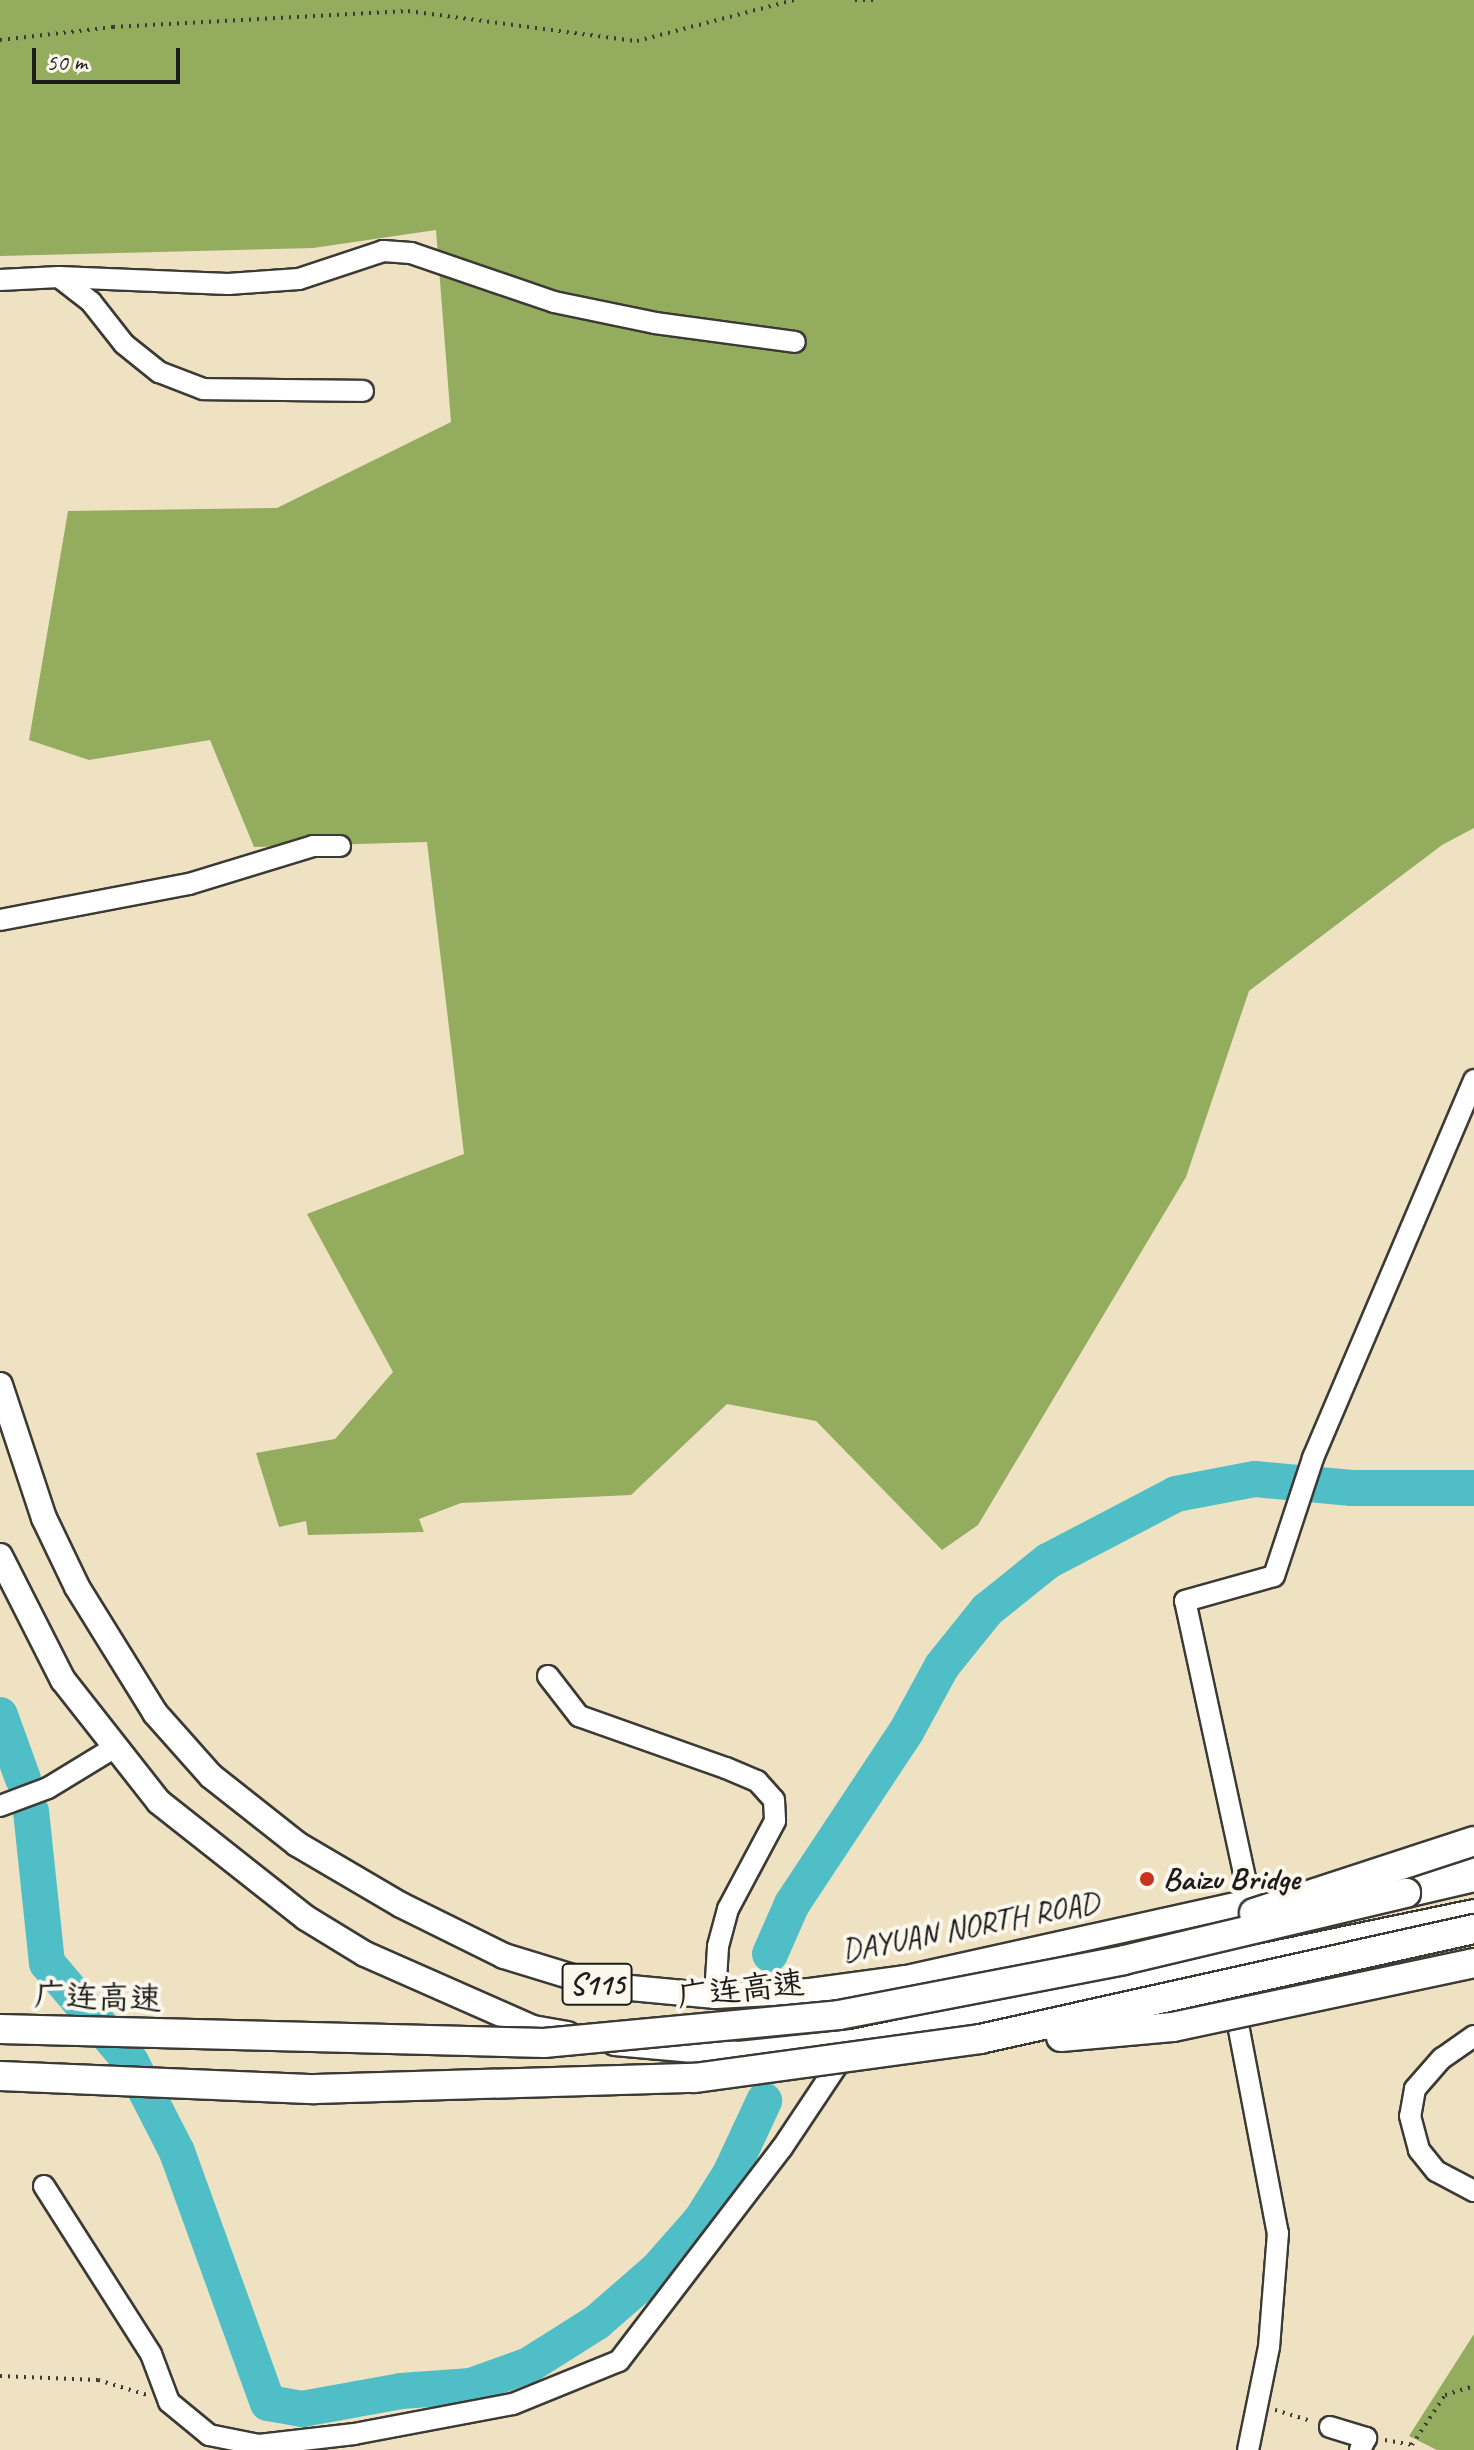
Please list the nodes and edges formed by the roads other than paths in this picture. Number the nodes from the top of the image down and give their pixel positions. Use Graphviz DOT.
graph roads {
  1 [pos="59,277"];
  2 [pos="0,280"];
  3 [pos="795,342"];
  4 [pos="363,391"];
  5 [pos="340,846"];
  6 [pos="0,920"];
  7 [pos="1474,1080"];
  8 [pos="0,1385"];
  9 [pos="0,1556"];
  10 [pos="548,1676"];
  11 [pos="112,1749"];
  12 [pos="0,1806"];
  13 [pos="1474,1841"];
  14 [pos="1474,1859"];
  15 [pos="1474,1877"];
  16 [pos="1250,1901"];
  17 [pos="1474,1912"];
  18 [pos="1474,1929"];
  19 [pos="1474,1963"];
  20 [pos="1102,1964"];
  21 [pos="1227,1964"];
  22 [pos="715,1996"];
  23 [pos="0,2029"];
  24 [pos="1474,2036"];
  25 [pos="853,2042"];
  26 [pos="908,2049"];
  27 [pos="0,2076"];
  28 [pos="44,2186"];
  29 [pos="1474,2191"];
  30 [pos="1330,2427"];
  31 [pos="1363,2444"];
  32 [pos="1248,2450"];
  1 -- 2 [label="lane"];
  1 -- 3 [label="lane"];
  1 -- 4 [label="lane"];
  5 -- 6 [label="lane"];
  7 -- 16 [label="lane"];
  8 -- 22 [label="main road, DAYUAN NORTH ROAD / S115"];
  9 -- 11 [label="main road, S115"];
  10 -- 22 [label="lane"];
  11 -- 12 [label="lane"];
  11 -- 25 [label="main road, S115"];
  13 -- 20 [label="highway, bridge"];
  14 -- 16 [label="main road, DAYUAN NORTH ROAD / S115"];
  15 -- 20 [label="highway, 广连高速, bridge"];
  16 -- 22 [label="main road, DAYUAN NORTH ROAD / S115"];
  17 -- 21 [label="main road, S115"];
  18 -- 26 [label="highway, bridge"];
  19 -- 26 [label="highway, bridge"];
  20 -- 23 [label="highway, 广连高速, bridge"];
  21 -- 25 [label="main road, S115"];
  21 -- 32 [label="lane"];
  24 -- 29 [label="lane"];
  25 -- 28 [label="lane"];
  26 -- 27 [label="highway, bridge"];
  30 -- 31 [label="lane"];
}
